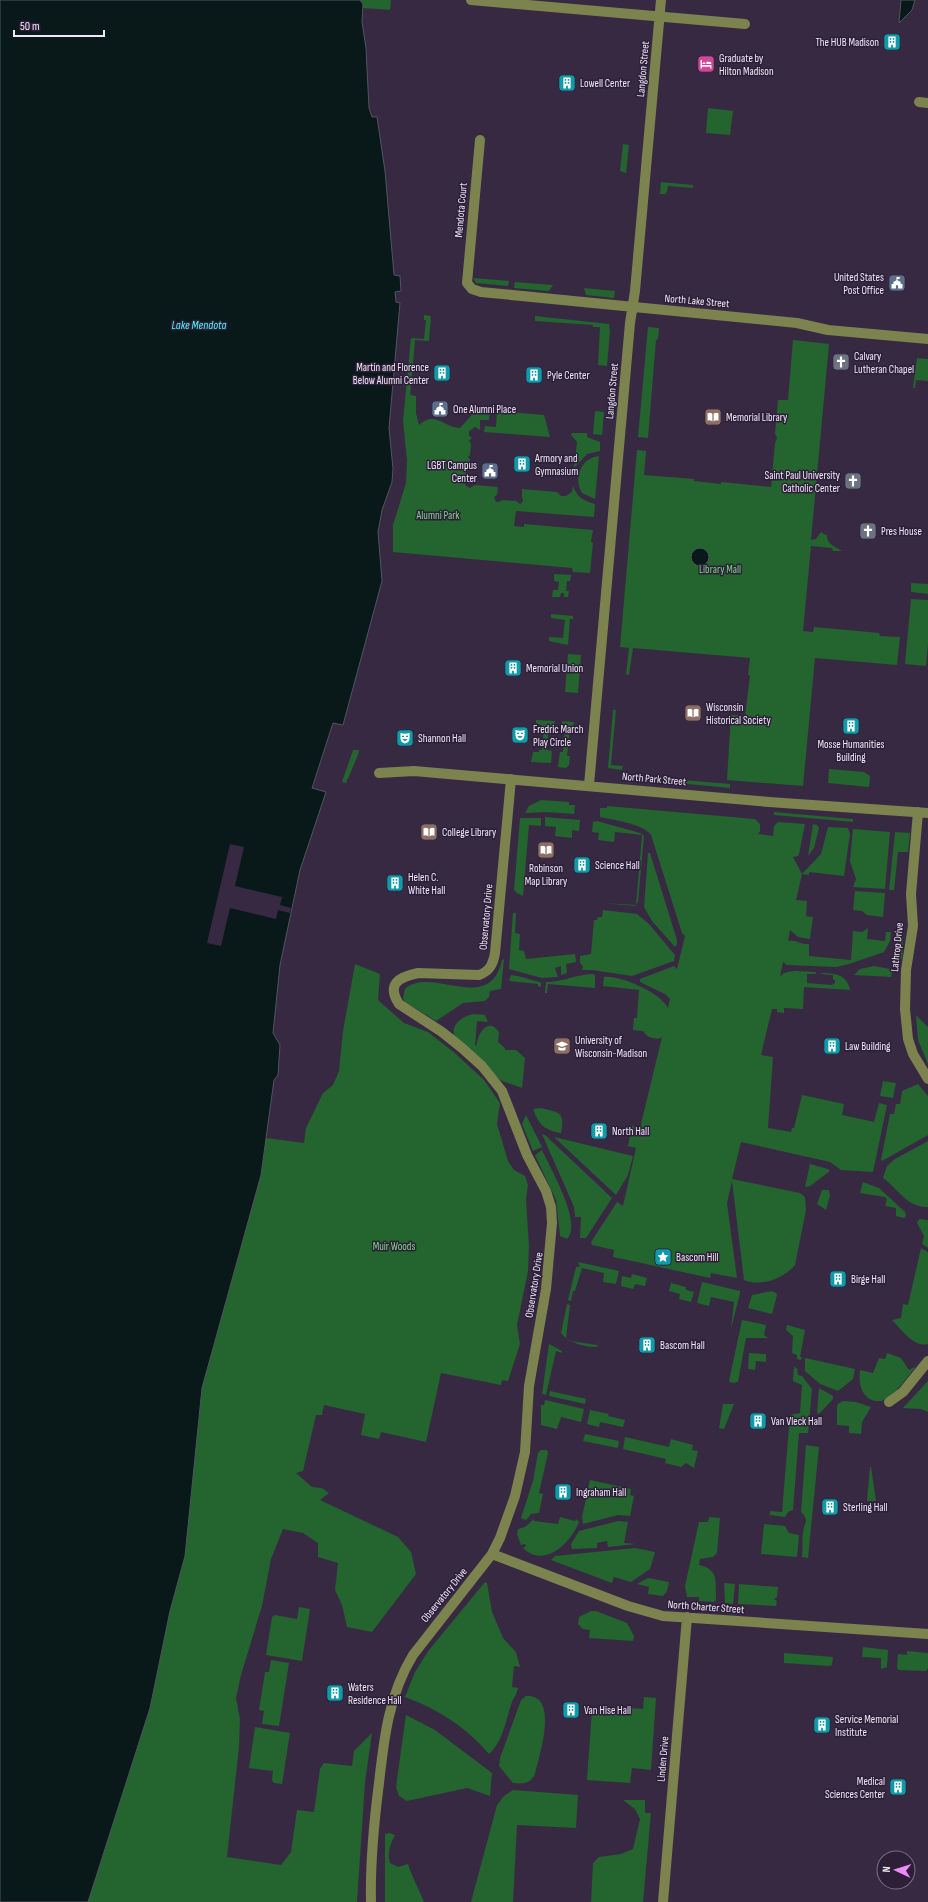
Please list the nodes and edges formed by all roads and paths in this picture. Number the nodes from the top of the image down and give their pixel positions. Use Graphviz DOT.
graph roads {
  1 [pos="471,0"];
  2 [pos="661,0"];
  3 [pos="660,16"];
  4 [pos="745,24"];
  5 [pos="480,140"];
  6 [pos="466,283"];
  7 [pos="632,307"];
  8 [pos="928,339"];
  9 [pos="379,773"];
  10 [pos="511,779"];
  11 [pos="589,785"];
  12 [pos="923,813"];
  13 [pos="928,1079"];
  14 [pos="928,1361"];
  15 [pos="890,1402"];
  16 [pos="492,1554"];
  17 [pos="687,1617"];
  18 [pos="928,1634"];
  19 [pos="371,1902"];
  20 [pos="663,1902"];
  1 -- 3 [label="street"];
  2 -- 3 [label="street, Langdon Street"];
  3 -- 4 [label="street"];
  3 -- 7 [label="street, Langdon Street"];
  5 -- 6 [label="street, Mendota Court"];
  6 -- 7 [label="street, North Lake Street"];
  7 -- 8 [label="street, North Lake Street"];
  7 -- 11 [label="street, Langdon Street"];
  9 -- 10 [label="street, North Park Street"];
  10 -- 11 [label="street, North Park Street"];
  10 -- 16 [label="street, Observatory Drive"];
  11 -- 12 [label="street, North Park Street"];
  12 -- 13 [label="street, Lathrop Drive"];
  14 -- 15 [label="street"];
  16 -- 17 [label="street, North Charter Street"];
  16 -- 19 [label="street, Observatory Drive"];
  17 -- 18 [label="street, North Charter Street"];
  17 -- 20 [label="street, Linden Drive"];
}
